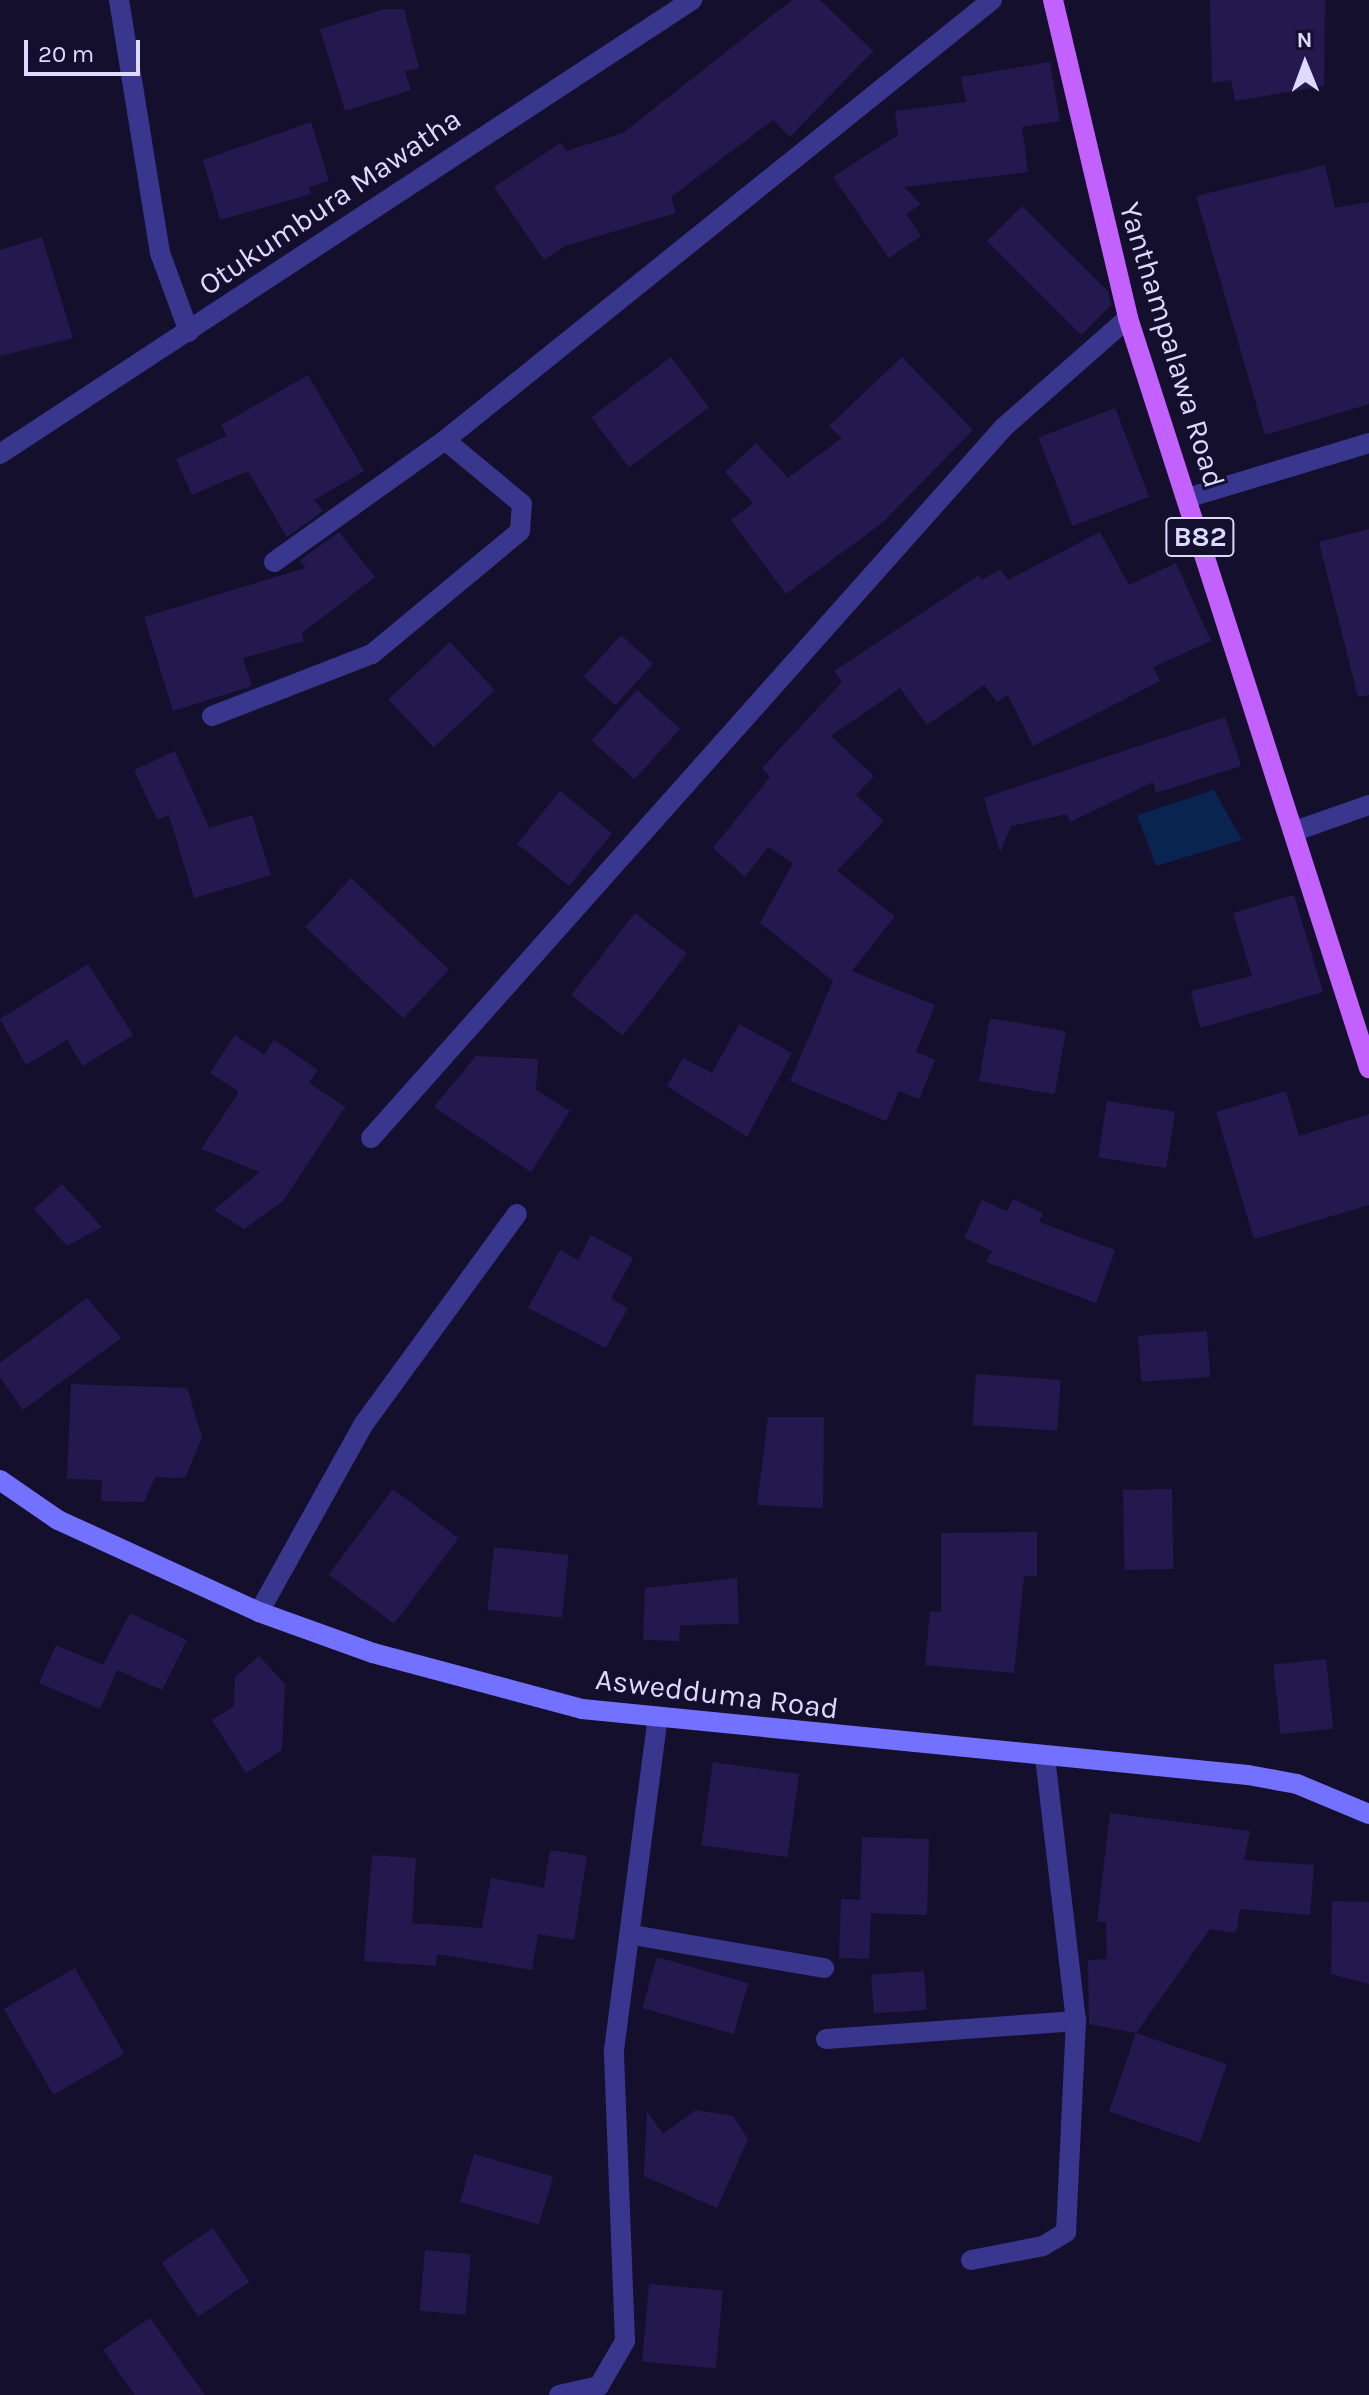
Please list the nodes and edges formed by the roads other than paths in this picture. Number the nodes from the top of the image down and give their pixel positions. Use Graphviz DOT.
graph roads {
  1 [pos="119,0"];
  2 [pos="692,0"];
  3 [pos="992,0"];
  4 [pos="1053,0"];
  5 [pos="1128,318"];
  6 [pos="189,332"];
  7 [pos="445,440"];
  8 [pos="1369,443"];
  9 [pos="0,454"];
  10 [pos="1187,498"];
  11 [pos="274,562"];
  12 [pos="212,716"];
  13 [pos="1369,805"];
  14 [pos="1295,831"];
  15 [pos="1369,1068"];
  16 [pos="371,1138"];
  17 [pos="517,1214"];
  18 [pos="1,1483"];
  19 [pos="259,1612"];
  20 [pos="657,1722"];
  21 [pos="1045,1759"];
  22 [pos="1369,1814"];
  23 [pos="633,1935"];
  24 [pos="824,1968"];
  25 [pos="1076,2021"];
  26 [pos="826,2039"];
  27 [pos="971,2260"];
  28 [pos="559,2395"];
  1 -- 6 [label="street"];
  2 -- 6 [label="street, Otukumbura Mawatha"];
  3 -- 7 [label="street"];
  4 -- 5 [label="main road, Yanthampalawa Road / B82"];
  5 -- 10 [label="main road, Yanthampalawa Road / B82"];
  5 -- 16 [label="street"];
  6 -- 9 [label="street, Otukumbura Mawatha"];
  7 -- 11 [label="street"];
  7 -- 12 [label="street"];
  8 -- 10 [label="street"];
  10 -- 14 [label="main road, Yanthampalawa Road / B82"];
  13 -- 14 [label="street"];
  14 -- 15 [label="main road, Yanthampalawa Road / B82"];
  17 -- 19 [label="street"];
  18 -- 19 [label="street, Aswedduma Road"];
  19 -- 20 [label="street, Aswedduma Road"];
  20 -- 21 [label="street, Aswedduma Road"];
  20 -- 23 [label="street"];
  21 -- 22 [label="street, Aswedduma Road"];
  21 -- 25 [label="street"];
  23 -- 24 [label="street"];
  23 -- 28 [label="street"];
  25 -- 26 [label="street"];
  25 -- 27 [label="street"];
}
